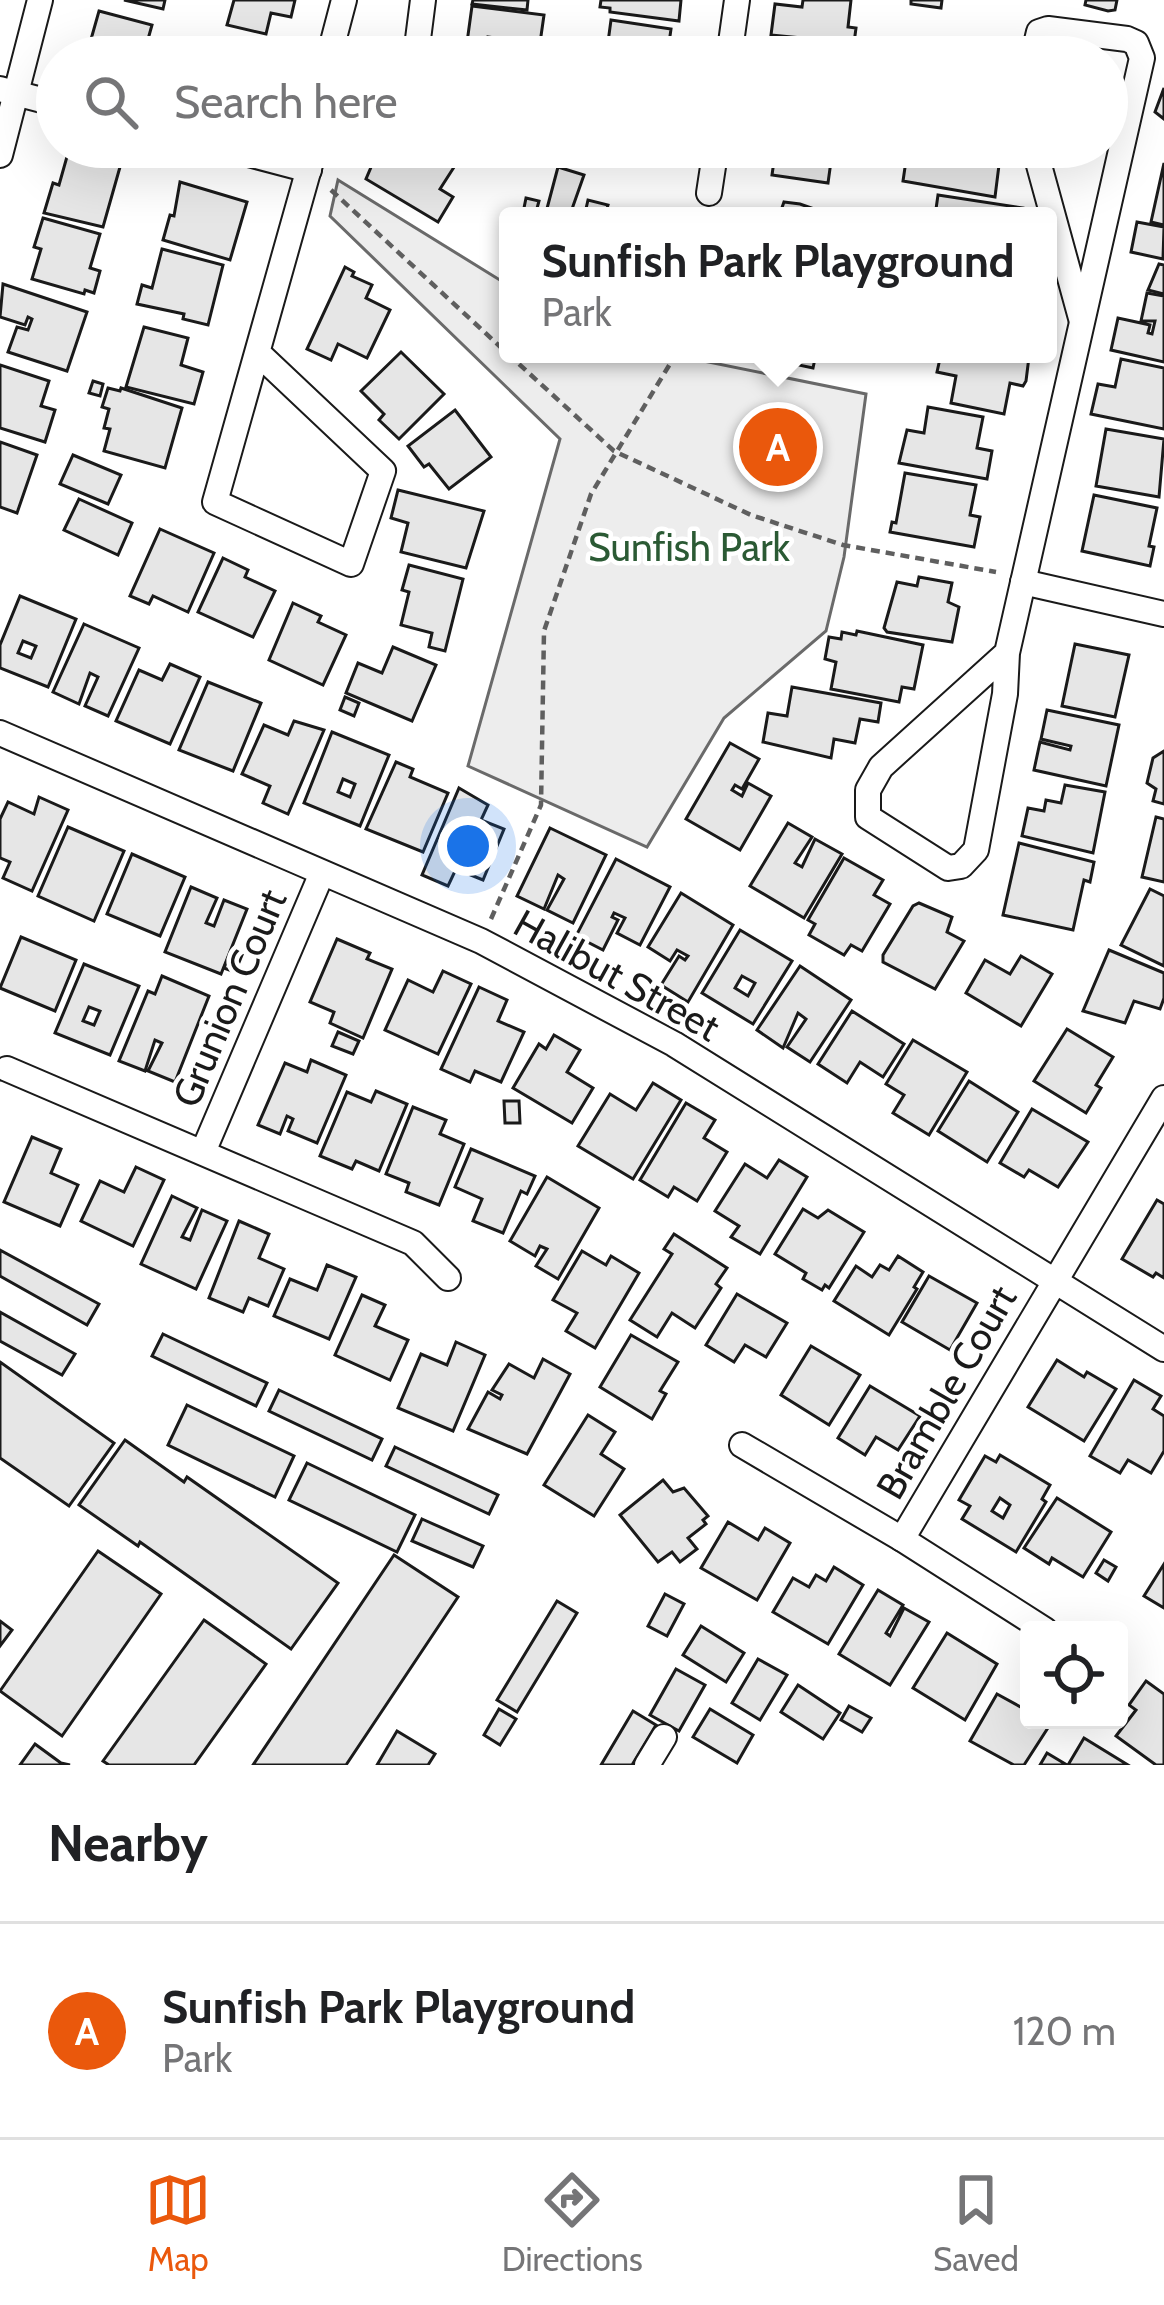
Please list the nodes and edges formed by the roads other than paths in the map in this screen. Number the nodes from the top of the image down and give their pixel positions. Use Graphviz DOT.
graph roads {
  1 [pos="40,0"];
  2 [pos="344,0"];
  3 [pos="423,0"];
  4 [pos="737,0"];
  5 [pos="335,36"];
  6 [pos="418,36"];
  7 [pos="732,36"];
  8 [pos="1039,36"];
  9 [pos="1103,36"];
  10 [pos="1128,40"];
  11 [pos="9,92"];
  12 [pos="1128,109"];
  13 [pos="0,155"];
  14 [pos="309,168"];
  15 [pos="713,168"];
  16 [pos="1040,168"];
  17 [pos="1115,168"];
  18 [pos="709,193"];
  19 [pos="1051,207"];
  20 [pos="1057,230"];
  21 [pos="1082,320"];
  22 [pos="259,354"];
  23 [pos="1023,582"];
  24 [pos="1164,614"];
  25 [pos="1007,653"];
  26 [pos="0,734"];
  27 [pos="322,873"];
  28 [pos="7,1070"];
  29 [pos="1164,1098"];
  30 [pos="203,1152"];
  31 [pos="448,1278"];
  32 [pos="1052,1280"];
  33 [pos="1164,1348"];
  34 [pos="742,1445"];
  35 [pos="902,1539"];
  36 [pos="1031,1621"];
  37 [pos="664,1737"];
  38 [pos="647,1765"];
  1 -- 11 [label="street"];
  2 -- 5 [label="street"];
  3 -- 6 [label="street"];
  4 -- 7 [label="street"];
  8 -- 9 [label="street"];
  10 -- 12 [label="street"];
  11 -- 13 [label="street"];
  14 -- 22 [label="street"];
  15 -- 18 [label="street"];
  16 -- 19 [label="street"];
  17 -- 21 [label="street"];
  20 -- 21 [label="street"];
  21 -- 23 [label="street"];
  22 -- 22 [label="street"];
  23 -- 24 [label="street"];
  23 -- 25 [label="street"];
  25 -- 25 [label="street"];
  26 -- 27 [label="street, Halibut Street"];
  27 -- 30 [label="street, Grunion Court"];
  27 -- 32 [label="street, Halibut Street"];
  28 -- 30 [label="street, Grunion Court"];
  29 -- 32 [label="street, Bramble Court"];
  30 -- 31 [label="street, Grunion Court"];
  32 -- 33 [label="street, Halibut Street"];
  32 -- 35 [label="street, Bramble Court"];
  34 -- 35 [label="street, Bramble Court"];
  35 -- 36 [label="street, Bramble Court"];
  37 -- 38 [label="street"];
}
